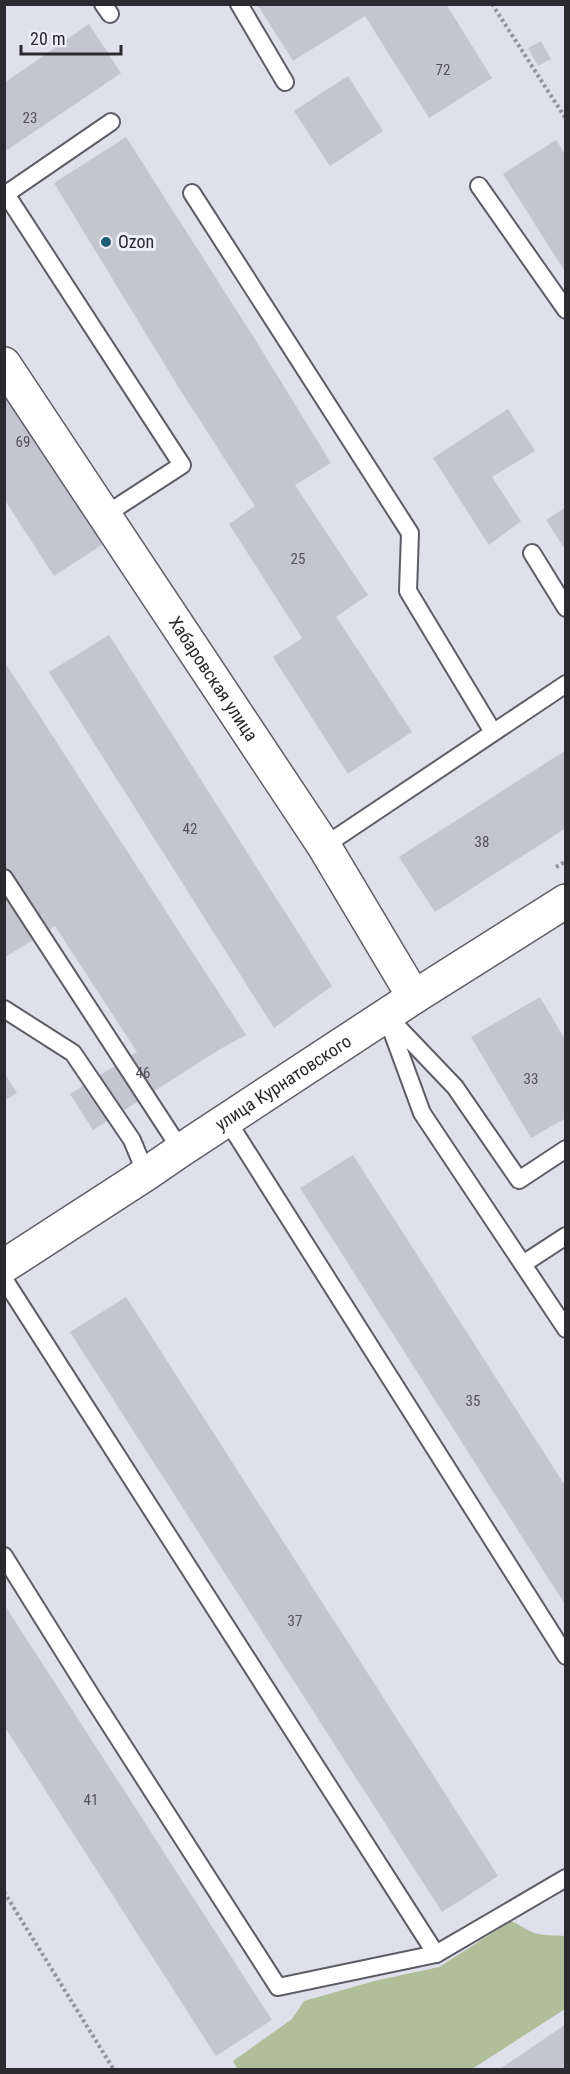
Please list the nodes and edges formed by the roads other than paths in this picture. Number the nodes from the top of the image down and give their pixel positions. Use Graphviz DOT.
graph roads {
  1 [pos="239,4"];
  2 [pos="285,82"];
  3 [pos="111,122"];
  4 [pos="479,186"];
  5 [pos="192,193"];
  6 [pos="5,194"];
  7 [pos="566,310"];
  8 [pos="4,364"];
  9 [pos="105,515"];
  10 [pos="532,553"];
  11 [pos="566,608"];
  12 [pos="566,684"];
  13 [pos="493,732"];
  14 [pos="324,846"];
  15 [pos="4,878"];
  16 [pos="566,901"];
  17 [pos="414,997"];
  18 [pos="4,1009"];
  19 [pos="386,1015"];
  20 [pos="227,1120"];
  21 [pos="566,1149"];
  22 [pos="181,1150"];
  23 [pos="146,1174"];
  24 [pos="566,1236"];
  25 [pos="523,1264"];
  26 [pos="4,1266"];
  27 [pos="4,1279"];
  28 [pos="566,1329"];
  29 [pos="4,1556"];
  30 [pos="566,1656"];
  31 [pos="566,1878"];
  32 [pos="436,1954"];
  1 -- 2 [label="lane"];
  3 -- 6 [label="lane"];
  4 -- 7 [label="lane"];
  5 -- 13 [label="lane"];
  6 -- 9 [label="lane"];
  8 -- 9 [label="street, Хабаровская улица"];
  9 -- 14 [label="street, Хабаровская улица"];
  10 -- 11 [label="lane"];
  12 -- 13 [label="lane"];
  13 -- 14 [label="lane"];
  14 -- 17 [label="street, Хабаровская улица"];
  15 -- 22 [label="lane"];
  16 -- 17 [label="street, улица Курнатовского"];
  17 -- 19 [label="street, улица Курнатовского"];
  18 -- 23 [label="lane"];
  19 -- 20 [label="street, улица Курнатовского"];
  19 -- 21 [label="lane"];
  19 -- 25 [label="lane"];
  20 -- 22 [label="street, улица Курнатовского"];
  20 -- 30 [label="lane"];
  22 -- 23 [label="street, улица Курнатовского"];
  23 -- 26 [label="street, улица Курнатовского"];
  24 -- 25 [label="lane"];
  25 -- 28 [label="lane"];
  27 -- 32 [label="lane"];
  29 -- 32 [label="lane"];
  31 -- 32 [label="lane"];
}
